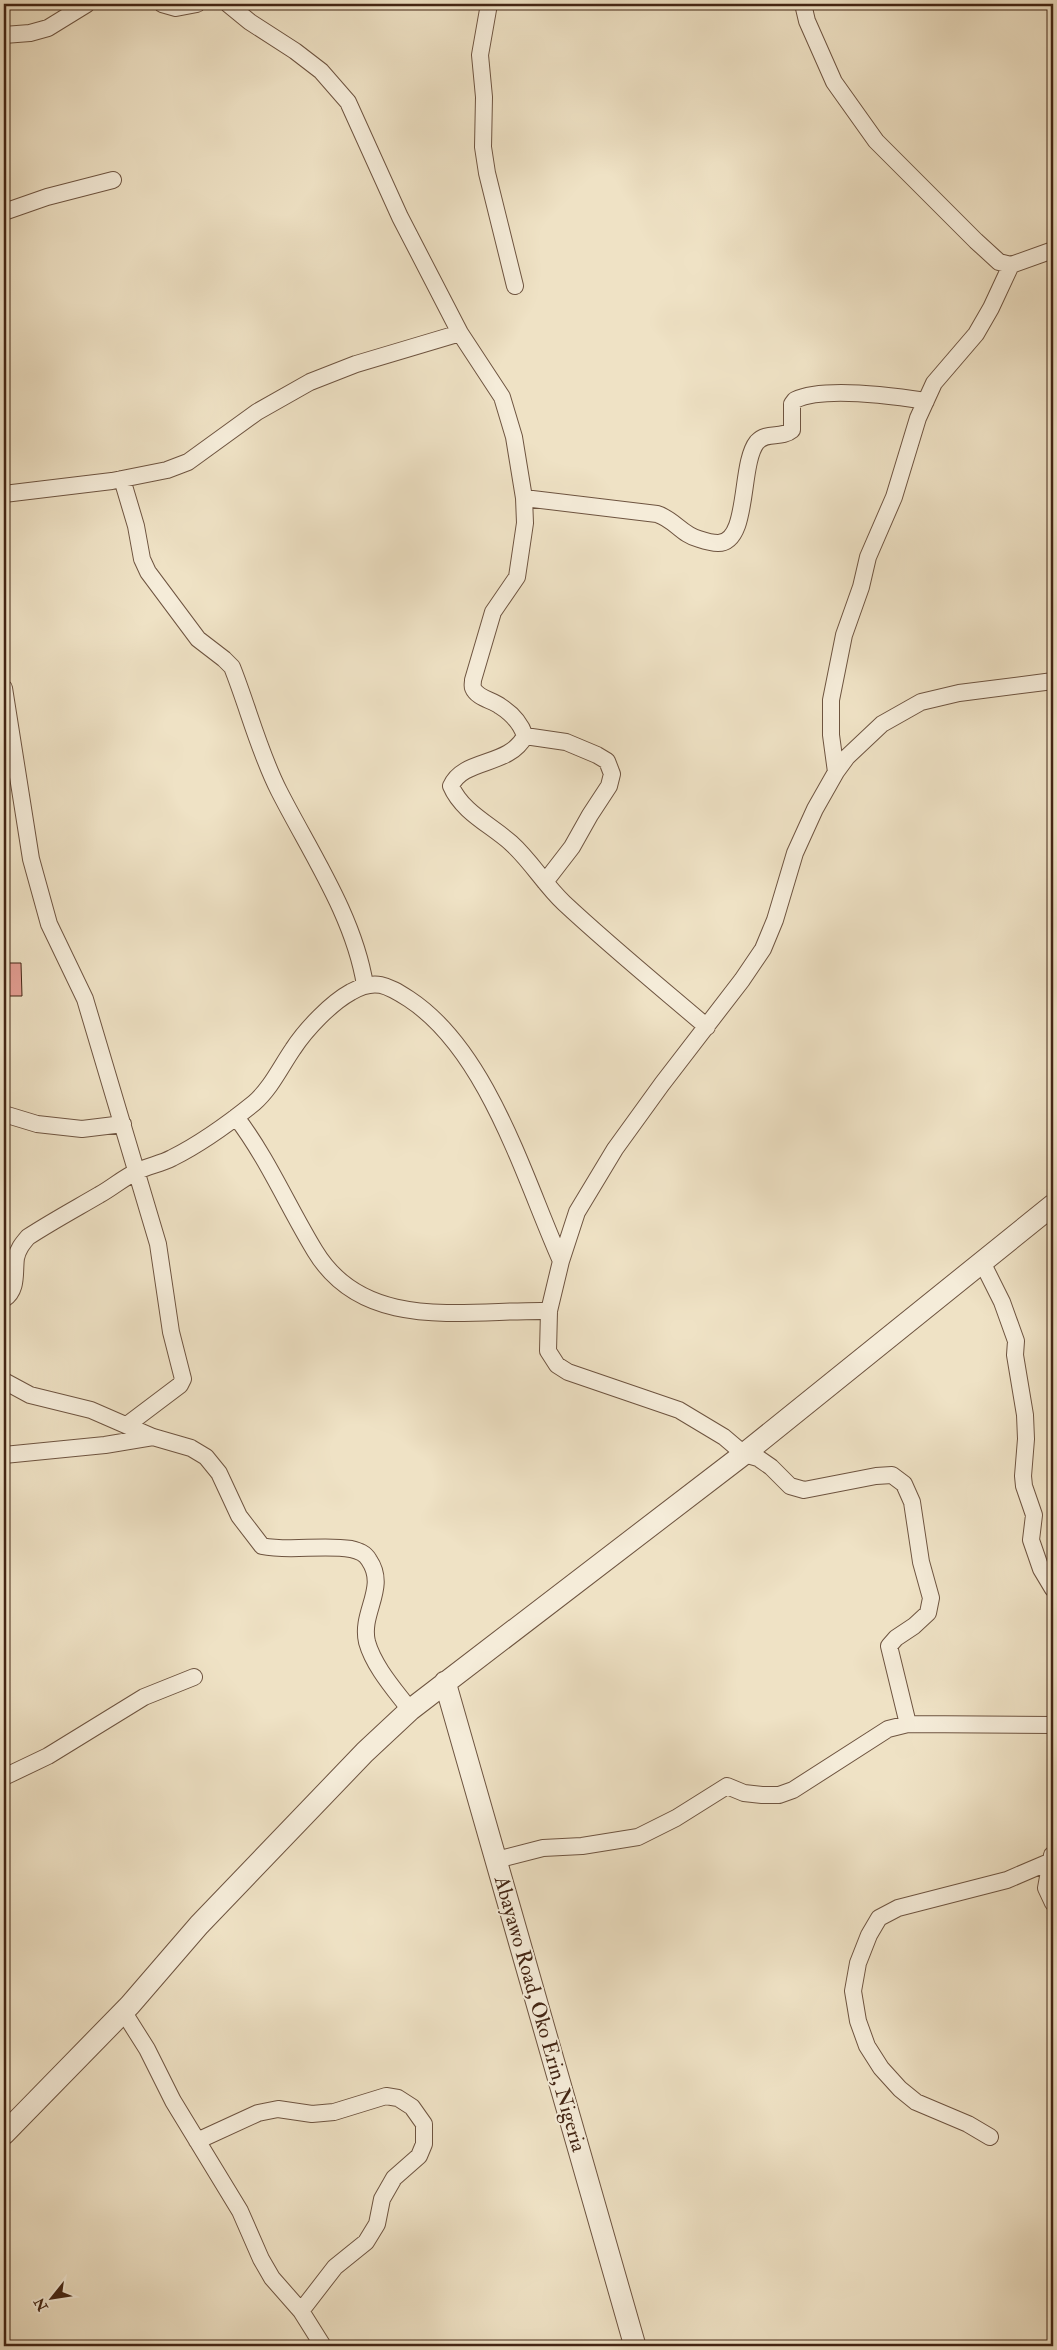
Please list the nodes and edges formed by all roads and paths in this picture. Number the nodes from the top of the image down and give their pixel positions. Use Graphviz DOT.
graph roads {
  1 [pos="87,4"];
  2 [pos="162,4"];
  3 [pos="197,4"];
  4 [pos="228,4"];
  5 [pos="489,4"];
  6 [pos="804,4"];
  7 [pos="4,35"];
  8 [pos="113,180"];
  9 [pos="4,212"];
  10 [pos="1053,250"];
  11 [pos="1011,265"];
  12 [pos="516,286"];
  13 [pos="460,333"];
  14 [pos="926,401"];
  15 [pos="122,479"];
  16 [pos="4,494"];
  17 [pos="524,498"];
  18 [pos="1053,681"];
  19 [pos="4,688"];
  20 [pos="525,736"];
  21 [pos="836,772"];
  22 [pos="545,882"];
  23 [pos="365,985"];
  24 [pos="707,1027"];
  25 [pos="4,1114"];
  26 [pos="236,1117"];
  27 [pos="123,1124"];
  28 [pos="135,1172"];
  29 [pos="1053,1205"];
  30 [pos="561,1261"];
  31 [pos="982,1262"];
  32 [pos="4,1299"];
  33 [pos="549,1311"];
  34 [pos="4,1381"];
  35 [pos="127,1425"];
  36 [pos="153,1437"];
  37 [pos="744,1454"];
  38 [pos="4,1456"];
  39 [pos="1053,1589"];
  40 [pos="194,1677"];
  41 [pos="445,1682"];
  42 [pos="410,1710"];
  43 [pos="908,1724"];
  44 [pos="1053,1725"];
  45 [pos="4,1777"];
  46 [pos="1051,1857"];
  47 [pos="496,1860"];
  48 [pos="1053,1903"];
  49 [pos="123,2011"];
  50 [pos="4,2134"];
  51 [pos="990,2137"];
  52 [pos="197,2141"];
  53 [pos="301,2311"];
  54 [pos="323,2346"];
  55 [pos="635,2346"];
  1 -- 7 [label="street"];
  2 -- 3 [label="street"];
  4 -- 13 [label="street"];
  5 -- 12 [label="street"];
  6 -- 11 [label="street"];
  8 -- 9 [label="street"];
  10 -- 11 [label="street"];
  11 -- 14 [label="street"];
  13 -- 15 [label="street"];
  13 -- 17 [label="street"];
  14 -- 17 [label="street"];
  14 -- 21 [label="street"];
  15 -- 16 [label="street"];
  15 -- 23 [label="street"];
  17 -- 20 [label="street"];
  18 -- 21 [label="street"];
  19 -- 27 [label="street"];
  20 -- 22 [label="street"];
  20 -- 22 [label="street"];
  21 -- 24 [label="street"];
  22 -- 24 [label="street"];
  23 -- 26 [label="street"];
  23 -- 30 [label="street"];
  24 -- 30 [label="street"];
  25 -- 27 [label="street"];
  26 -- 28 [label="street"];
  26 -- 33 [label="street"];
  27 -- 28 [label="street"];
  28 -- 32 [label="street"];
  28 -- 35 [label="street"];
  29 -- 31 [label="street"];
  30 -- 33 [label="street"];
  31 -- 37 [label="street"];
  31 -- 39 [label="street"];
  33 -- 37 [label="street"];
  34 -- 35 [label="street"];
  35 -- 36 [label="street"];
  36 -- 38 [label="street"];
  36 -- 42 [label="street"];
  37 -- 41 [label="street"];
  37 -- 43 [label="street"];
  40 -- 45 [label="street"];
  41 -- 42 [label="street"];
  41 -- 47 [label="street, Abayawo Road, Oko Erin, Nigeria"];
  42 -- 49 [label="street"];
  43 -- 44 [label="street"];
  43 -- 47 [label="street"];
  46 -- 48 [label="street"];
  46 -- 51 [label="street"];
  47 -- 55 [label="street, Abayawo Road, Oko Erin, Nigeria"];
  49 -- 50 [label="street"];
  49 -- 52 [label="street"];
  52 -- 53 [label="street"];
  52 -- 53 [label="street"];
  53 -- 54 [label="street"];
}
